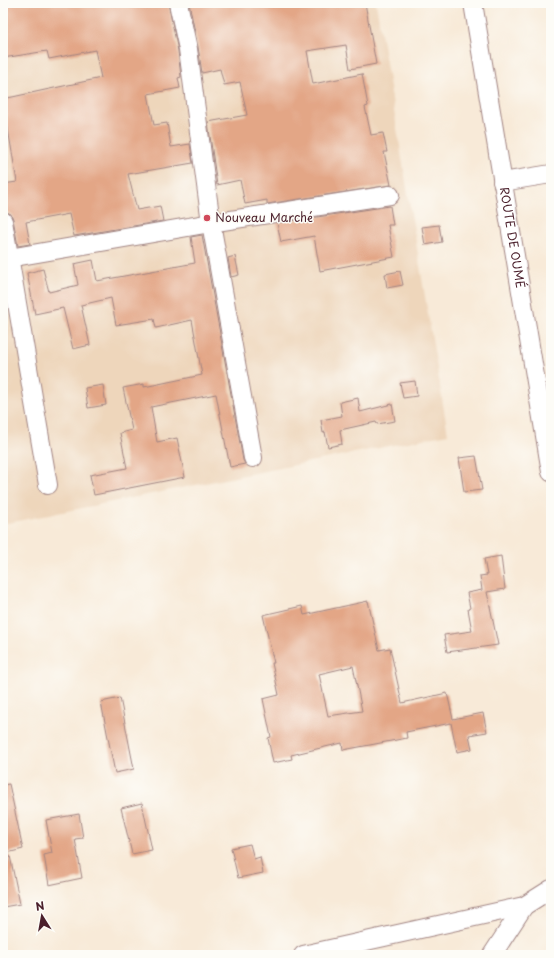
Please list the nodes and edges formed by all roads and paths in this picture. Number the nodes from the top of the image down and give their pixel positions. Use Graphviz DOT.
graph roads {
  1 [pos="178,3"];
  2 [pos="473,3"];
  3 [pos="551,174"];
  4 [pos="502,182"];
  5 [pos="390,195"];
  6 [pos="3,221"];
  7 [pos="211,224"];
  8 [pos="6,259"];
  9 [pos="253,458"];
  10 [pos="551,472"];
  11 [pos="48,485"];
  12 [pos="551,889"];
  13 [pos="524,906"];
  14 [pos="303,955"];
  15 [pos="492,955"];
  1 -- 7 [label="street"];
  2 -- 4 [label="street, ROUTE DE OUMÉ"];
  3 -- 4 [label="street"];
  4 -- 10 [label="street, ROUTE DE OUMÉ"];
  5 -- 7 [label="street"];
  6 -- 8 [label="street"];
  7 -- 8 [label="street"];
  7 -- 9 [label="street"];
  8 -- 11 [label="street"];
  12 -- 13 [label="street"];
  13 -- 14 [label="street"];
  13 -- 15 [label="street"];
}
